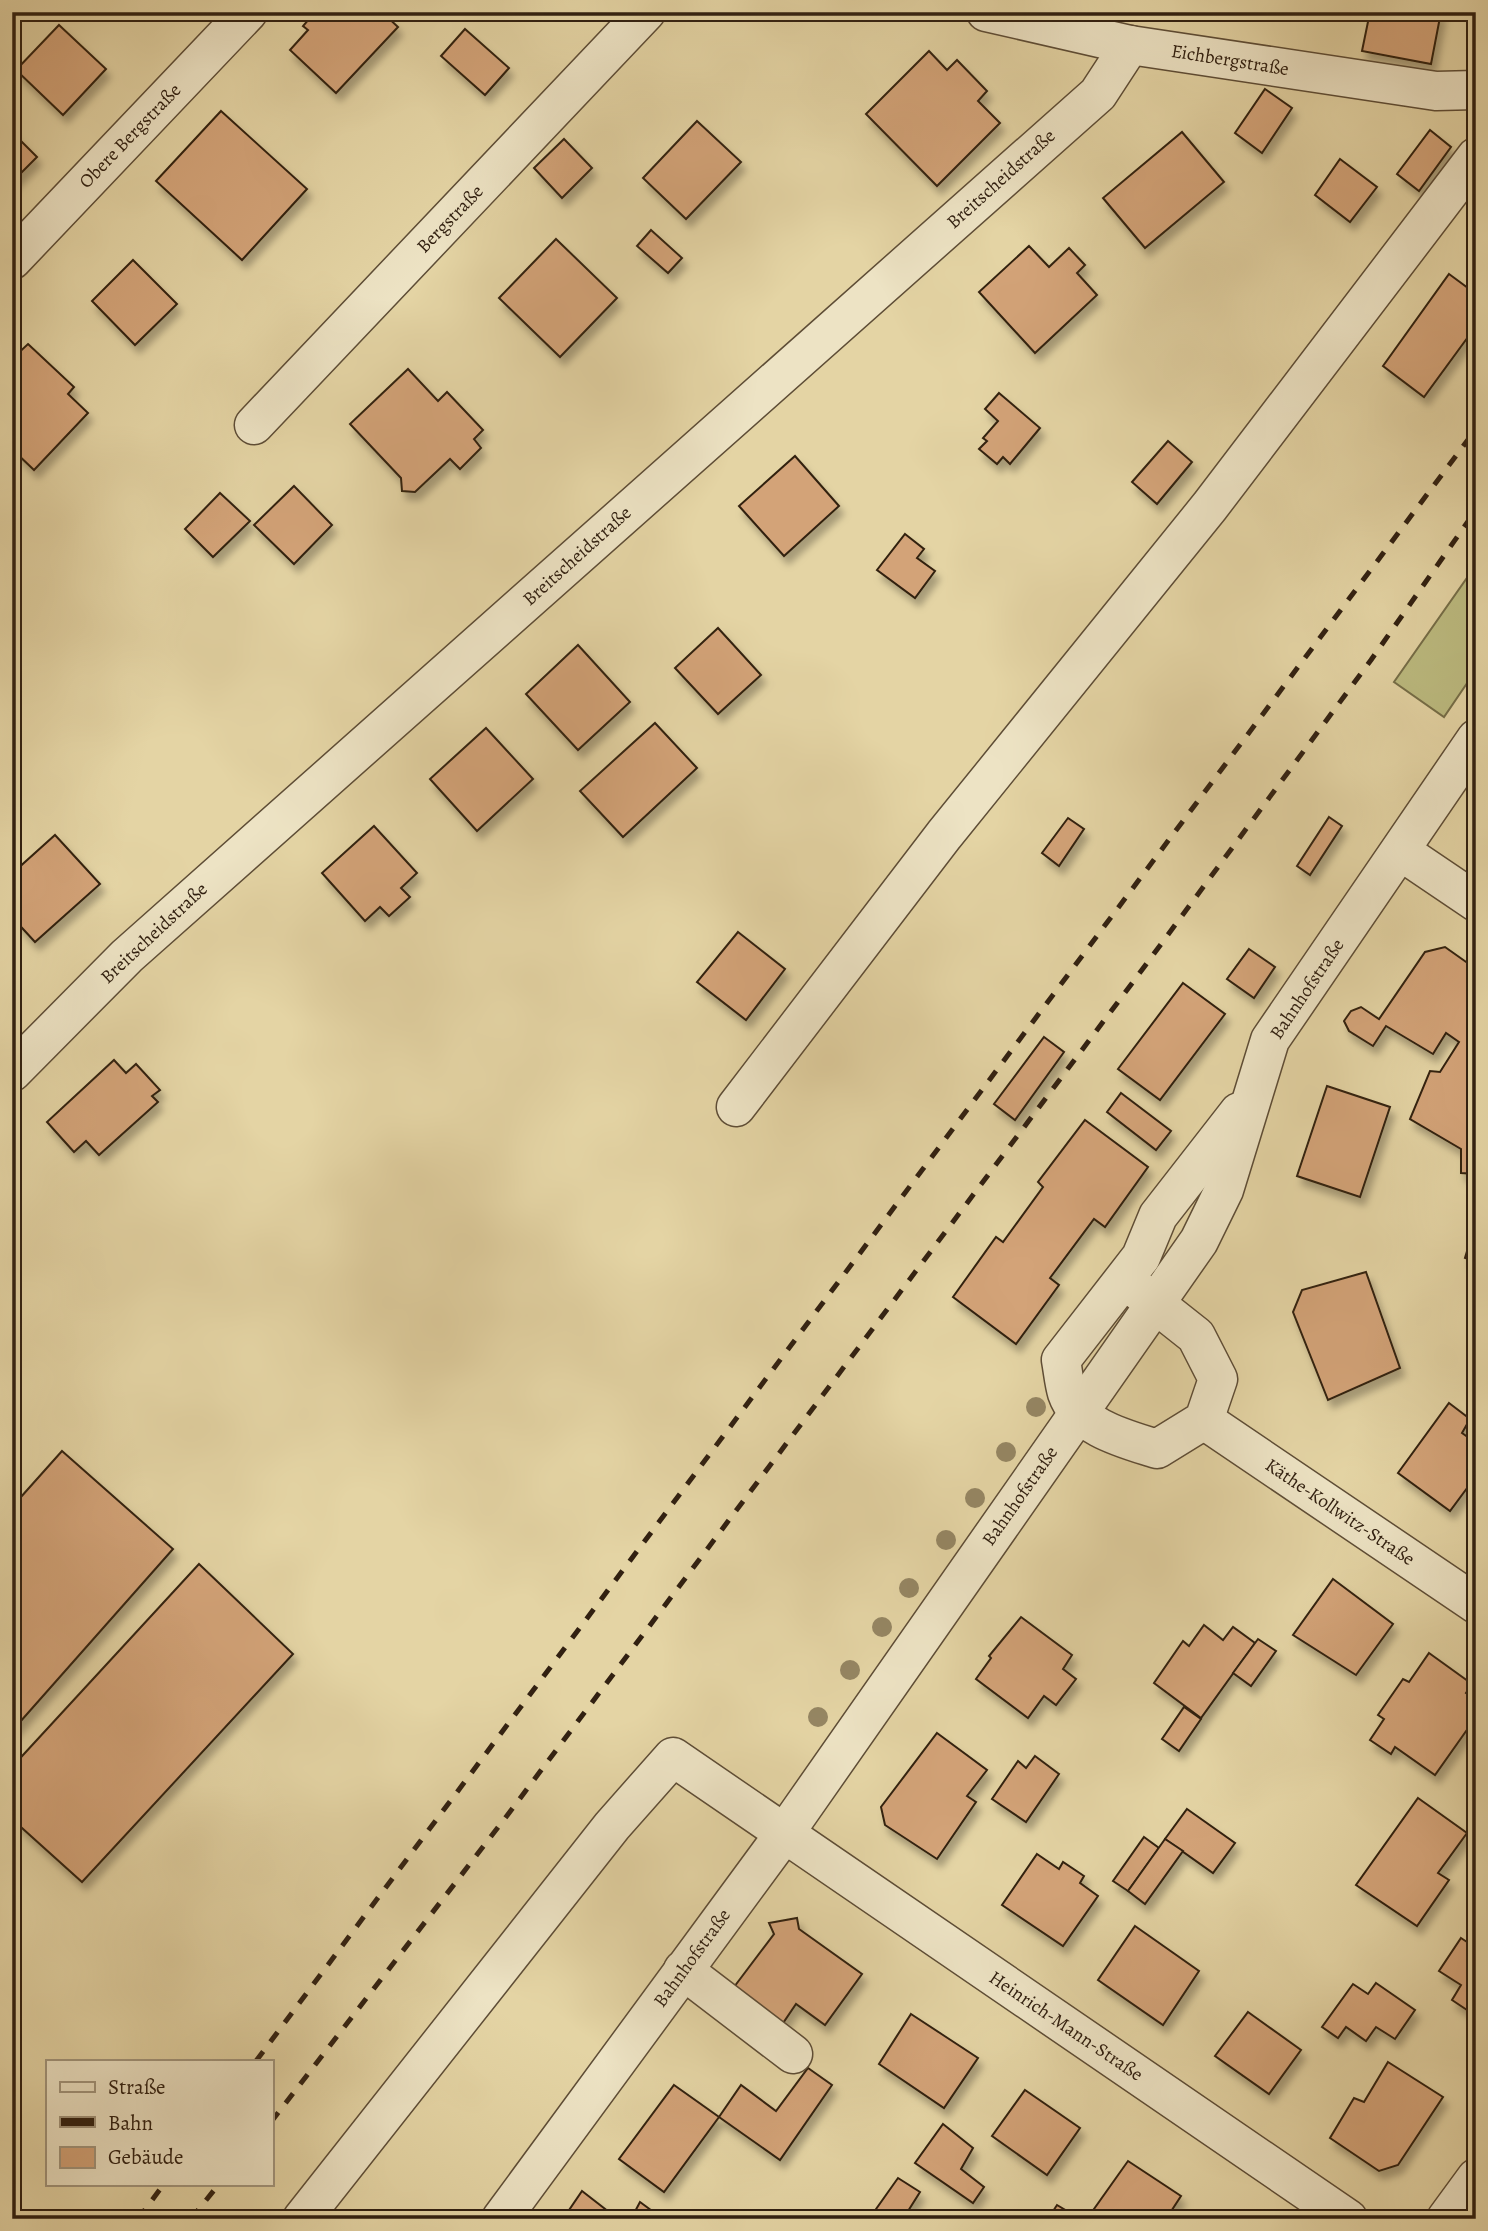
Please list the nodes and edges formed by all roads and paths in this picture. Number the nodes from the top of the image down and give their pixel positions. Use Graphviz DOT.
graph roads {
  1 [pos="248,12"];
  2 [pos="646,12"];
  3 [pos="986,12"];
  4 [pos="1130,45"];
  5 [pos="1476,90"];
  6 [pos="1476,158"];
  7 [pos="12,260"];
  8 [pos="254,425"];
  9 [pos="1476,739"];
  10 [pos="1402,852"];
  11 [pos="1476,902"];
  12 [pos="15,1068"];
  13 [pos="1253,1094"];
  14 [pos="736,1107"];
  15 [pos="1124,1279"];
  16 [pos="1156,1303"];
  17 [pos="1079,1411"];
  18 [pos="1204,1420"];
  19 [pos="1476,1604"];
  20 [pos="784,1834"];
  21 [pos="683,1970"];
  22 [pos="793,2054"];
  23 [pos="1476,2178"];
  24 [pos="302,2219"];
  25 [pos="501,2219"];
  26 [pos="1348,2219"];
  27 [pos="1446,2219"];
  1 -- 7 [label="street, Obere Bergstraße"];
  2 -- 8 [label="street, Bergstraße"];
  3 -- 4 [label="street, Eichbergstraße"];
  4 -- 5 [label="street, Eichbergstraße"];
  4 -- 12 [label="street, Breitscheidstraße"];
  6 -- 14 [label="street"];
  9 -- 10 [label="street, Bahnhofstraße"];
  10 -- 11 [label="street"];
  10 -- 13 [label="street, Bahnhofstraße"];
  13 -- 15 [label="street"];
  13 -- 16 [label="street, Bahnhofstraße"];
  15 -- 16 [label="street"];
  15 -- 17 [label="street"];
  16 -- 17 [label="street, Bahnhofstraße"];
  16 -- 18 [label="street"];
  17 -- 18 [label="street"];
  17 -- 20 [label="street, Bahnhofstraße"];
  18 -- 19 [label="street, Käthe-Kollwitz-Straße"];
  20 -- 21 [label="street, Bahnhofstraße"];
  20 -- 24 [label="street, Heinrich-Mann-Straße"];
  20 -- 26 [label="street, Heinrich-Mann-Straße"];
  21 -- 22 [label="street"];
  21 -- 25 [label="street, Bahnhofstraße"];
  23 -- 27 [label="street"];
}
